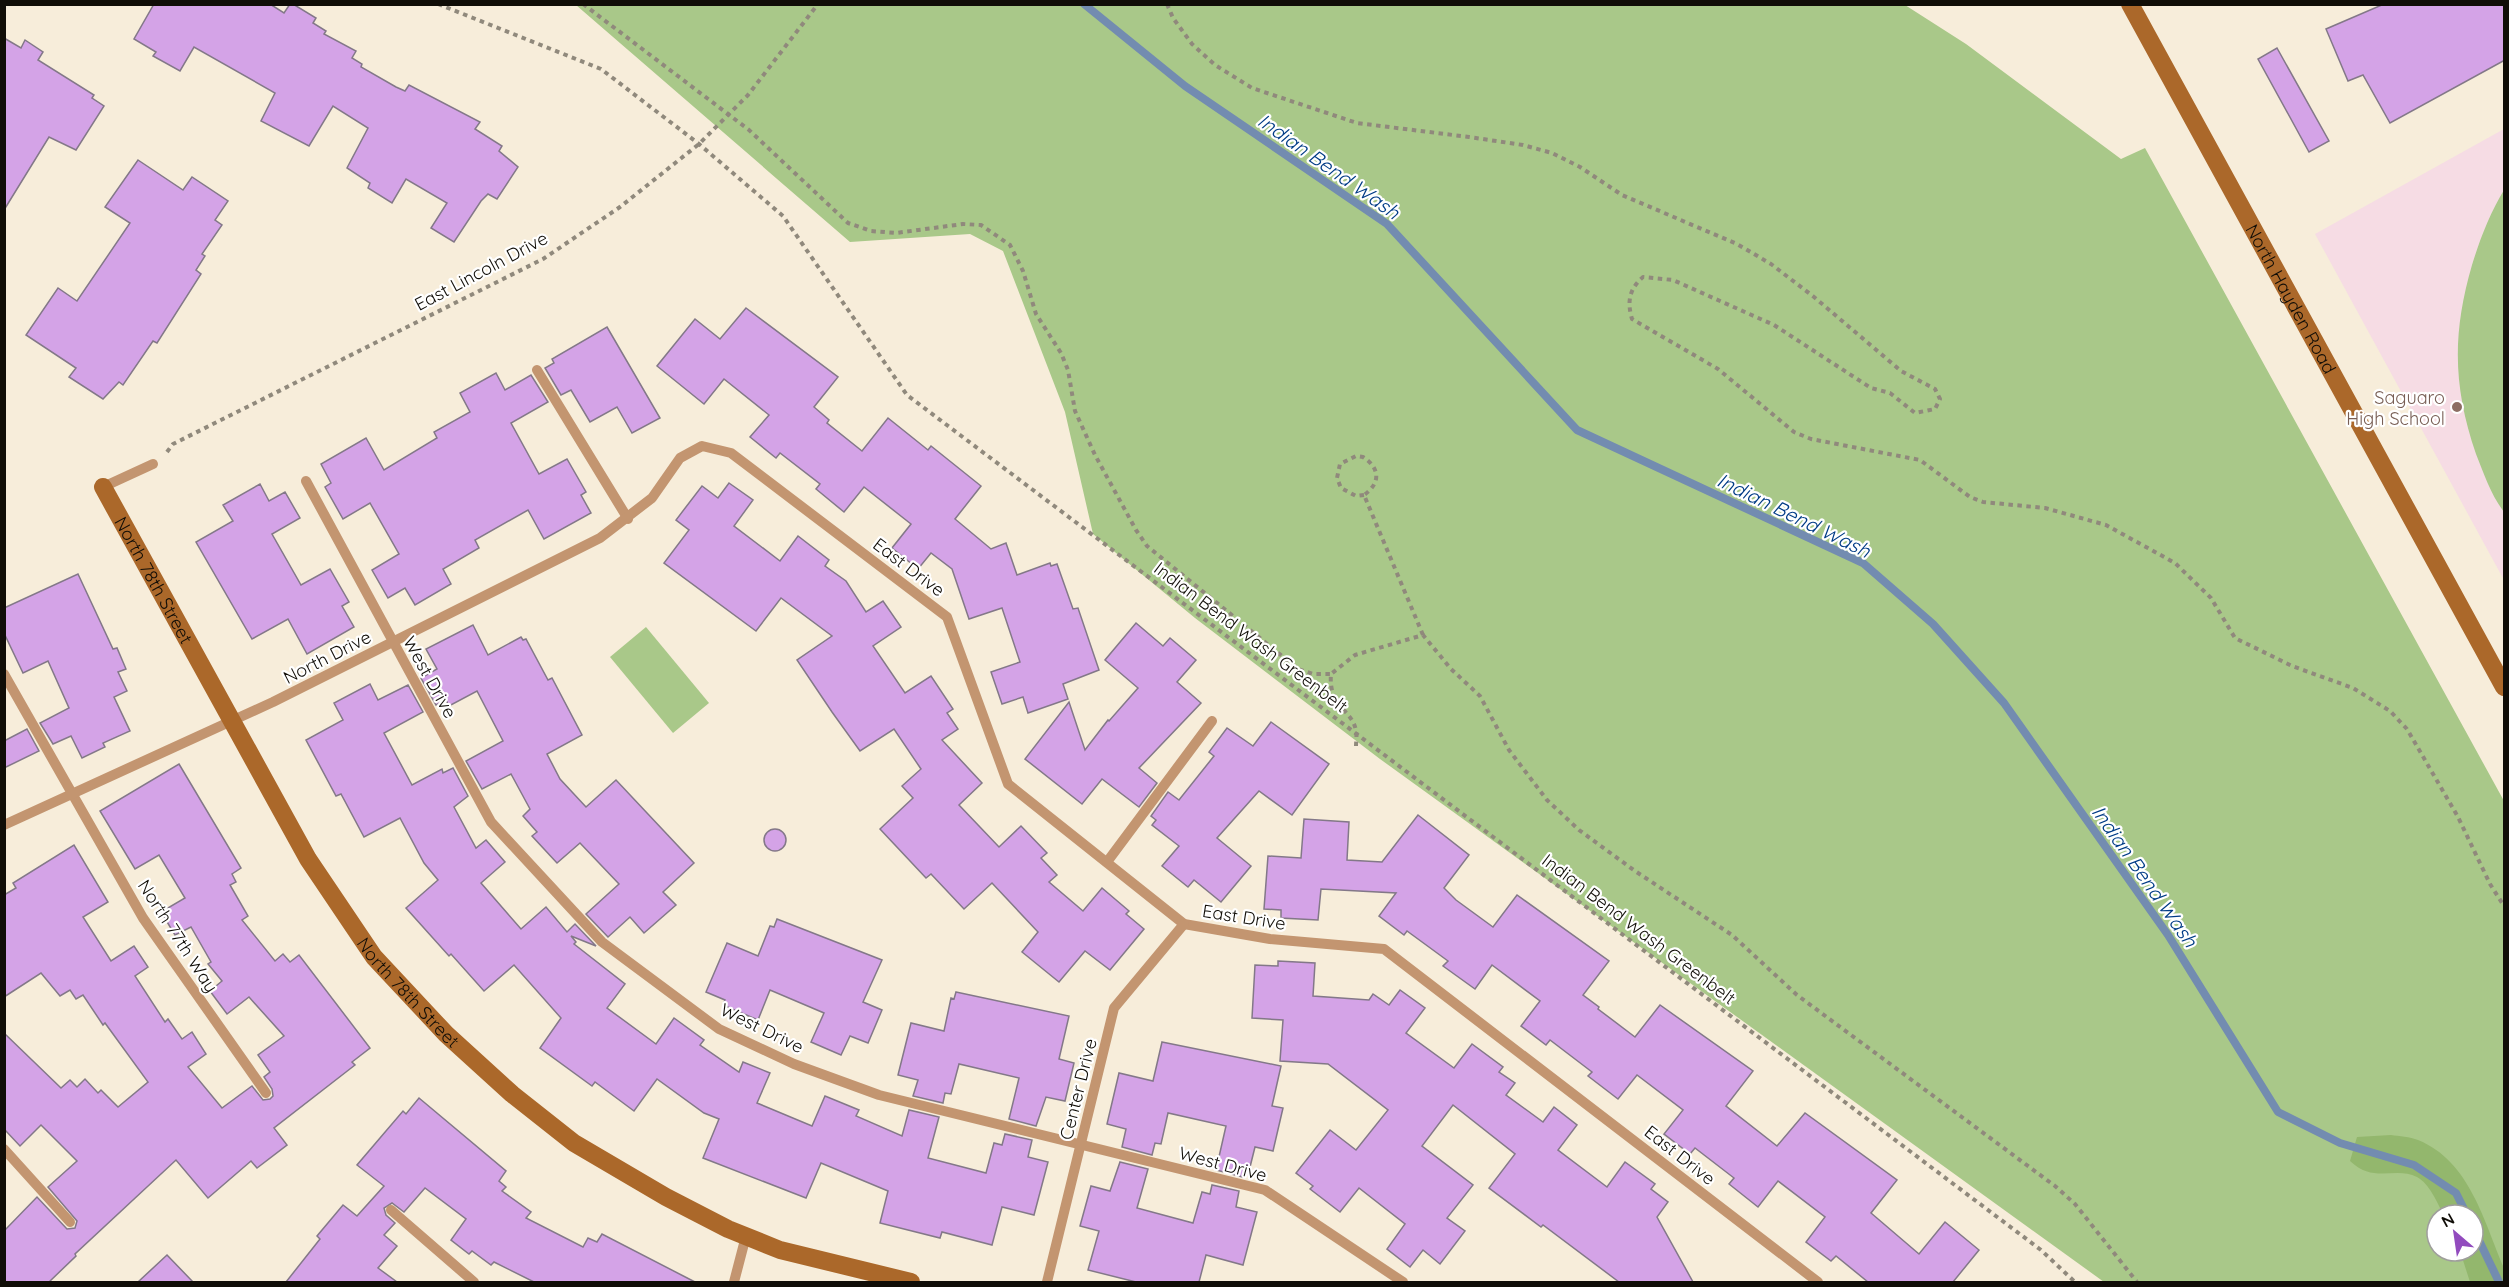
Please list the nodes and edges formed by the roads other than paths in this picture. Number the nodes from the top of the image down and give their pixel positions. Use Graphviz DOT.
graph roads {
  1 [pos="2130,4"];
  2 [pos="537,370"];
  3 [pos="702,446"];
  4 [pos="153,464"];
  5 [pos="306,481"];
  6 [pos="103,487"];
  7 [pos="628,519"];
  8 [pos="393,643"];
  9 [pos="4,674"];
  10 [pos="2505,687"];
  11 [pos="230,720"];
  12 [pos="1212,721"];
  13 [pos="70,793"];
  14 [pos="4,825"];
  15 [pos="1107,862"];
  16 [pos="1184,924"];
  17 [pos="266,1093"];
  18 [pos="1080,1146"];
  19 [pos="4,1149"];
  20 [pos="391,1210"];
  21 [pos="70,1222"];
  22 [pos="747,1236"];
  23 [pos="474,1282"];
  24 [pos="734,1282"];
  25 [pos="911,1282"];
  26 [pos="1047,1282"];
  27 [pos="1403,1282"];
  28 [pos="1818,1282"];
  1 -- 10 [label="street, North Hayden Road"];
  2 -- 7 [label="lane"];
  3 -- 7 [label="lane, North Drive"];
  3 -- 15 [label="lane, East Drive"];
  4 -- 6 [label="lane"];
  5 -- 8 [label="lane, West Drive"];
  6 -- 11 [label="street, North 78th Street"];
  7 -- 8 [label="lane, North Drive"];
  8 -- 11 [label="lane, North Drive"];
  8 -- 18 [label="lane, West Drive"];
  9 -- 13 [label="lane, North 77th Way"];
  11 -- 13 [label="lane, North Drive"];
  11 -- 22 [label="street, North 78th Street"];
  12 -- 15 [label="lane"];
  13 -- 14 [label="lane, North Drive"];
  13 -- 17 [label="lane, North 77th Way"];
  15 -- 16 [label="lane, East Drive"];
  16 -- 18 [label="lane, Center Drive"];
  16 -- 28 [label="lane, East Drive"];
  18 -- 26 [label="lane, Center Drive"];
  18 -- 27 [label="lane, West Drive"];
  19 -- 21 [label="lane"];
  20 -- 23 [label="lane"];
  22 -- 24 [label="lane"];
  22 -- 25 [label="street, North 78th Street"];
}
